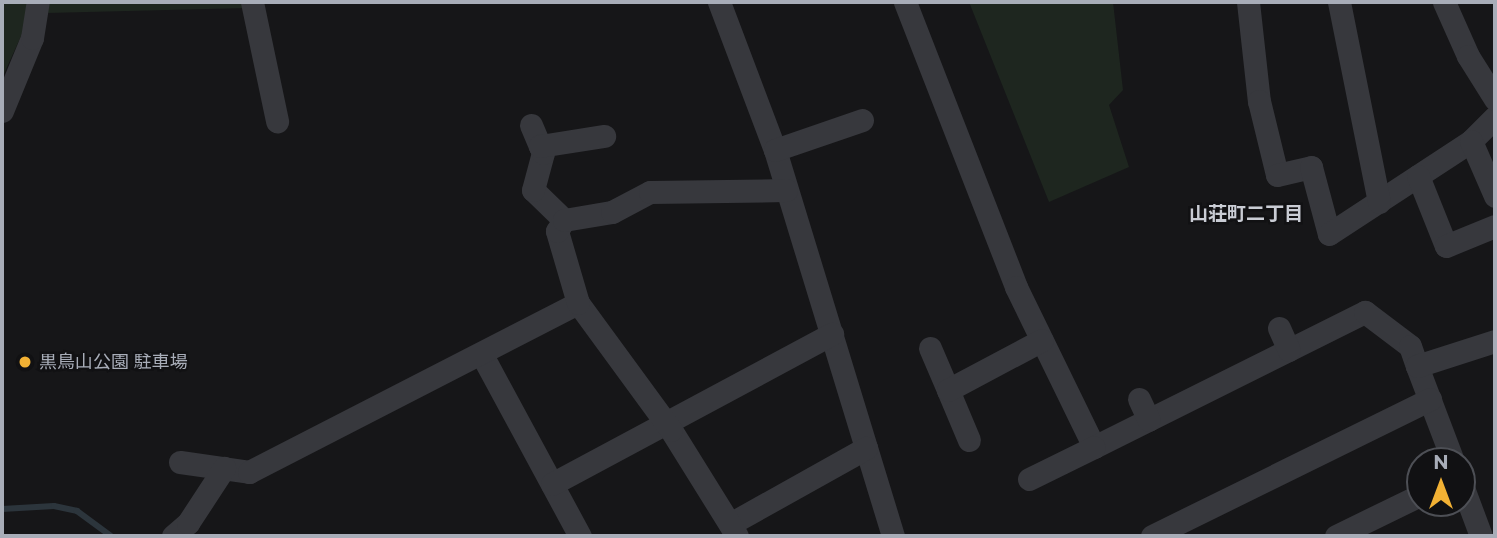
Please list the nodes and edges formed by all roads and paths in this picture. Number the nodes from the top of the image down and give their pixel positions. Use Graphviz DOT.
graph roads {
  1 [pos="38,2"];
  2 [pos="252,2"];
  3 [pos="719,2"];
  4 [pos="905,2"];
  5 [pos="1248,2"];
  6 [pos="1339,2"];
  7 [pos="1444,2"];
  8 [pos="1495,99"];
  9 [pos="2,111"];
  10 [pos="1495,117"];
  11 [pos="862,120"];
  12 [pos="277,121"];
  13 [pos="604,136"];
  14 [pos="1471,141"];
  15 [pos="775,150"];
  16 [pos="1418,176"];
  17 [pos="786,190"];
  18 [pos="1495,196"];
  19 [pos="1379,202"];
  20 [pos="564,220"];
  21 [pos="1495,226"];
  22 [pos="578,303"];
  23 [pos="1279,328"];
  24 [pos="832,334"];
  25 [pos="1042,340"];
  26 [pos="1495,341"];
  27 [pos="930,348"];
  28 [pos="1289,350"];
  29 [pos="482,355"];
  30 [pos="1418,366"];
  31 [pos="948,390"];
  32 [pos="1139,398"];
  33 [pos="1430,399"];
  34 [pos="1149,420"];
  35 [pos="665,425"];
  36 [pos="970,440"];
  37 [pos="1094,447"];
  38 [pos="1448,447"];
  39 [pos="866,448"];
  40 [pos="180,462"];
  41 [pos="224,468"];
  42 [pos="1030,479"];
  43 [pos="552,484"];
  44 [pos="1406,502"];
  45 [pos="1474,517"];
  46 [pos="734,530"];
  47 [pos="181,534"];
  48 [pos="580,536"];
  49 [pos="893,536"];
  50 [pos="1152,536"];
  51 [pos="1336,536"];
  52 [pos="1481,536"];
  1 -- 9 [label="street"];
  2 -- 12 [label="street"];
  3 -- 15 [label="street"];
  4 -- 25 [label="street"];
  5 -- 19 [label="street"];
  6 -- 19 [label="street"];
  7 -- 8 [label="street"];
  10 -- 14 [label="street"];
  11 -- 15 [label="street"];
  13 -- 20 [label="street"];
  14 -- 16 [label="street"];
  14 -- 18 [label="street"];
  15 -- 17 [label="street"];
  16 -- 19 [label="street"];
  16 -- 21 [label="street"];
  17 -- 20 [label="street"];
  17 -- 24 [label="street"];
  20 -- 22 [label="street"];
  22 -- 29 [label="street"];
  22 -- 35 [label="street"];
  23 -- 28 [label="street"];
  24 -- 35 [label="street"];
  24 -- 39 [label="street"];
  25 -- 31 [label="street"];
  25 -- 37 [label="street"];
  26 -- 30 [label="street"];
  27 -- 31 [label="street"];
  28 -- 30 [label="street"];
  28 -- 34 [label="street"];
  29 -- 41 [label="street"];
  29 -- 43 [label="street"];
  30 -- 33 [label="street"];
  31 -- 36 [label="street"];
  32 -- 34 [label="street"];
  33 -- 38 [label="street"];
  33 -- 50 [label="street"];
  34 -- 37 [label="street"];
  35 -- 43 [label="street"];
  35 -- 46 [label="street"];
  37 -- 42 [label="street"];
  39 -- 46 [label="street"];
  39 -- 49 [label="street"];
  40 -- 41 [label="street"];
  41 -- 47 [label="street"];
  43 -- 48 [label="street"];
  44 -- 51 [label="street"];
  45 -- 52 [label="street"];
}
